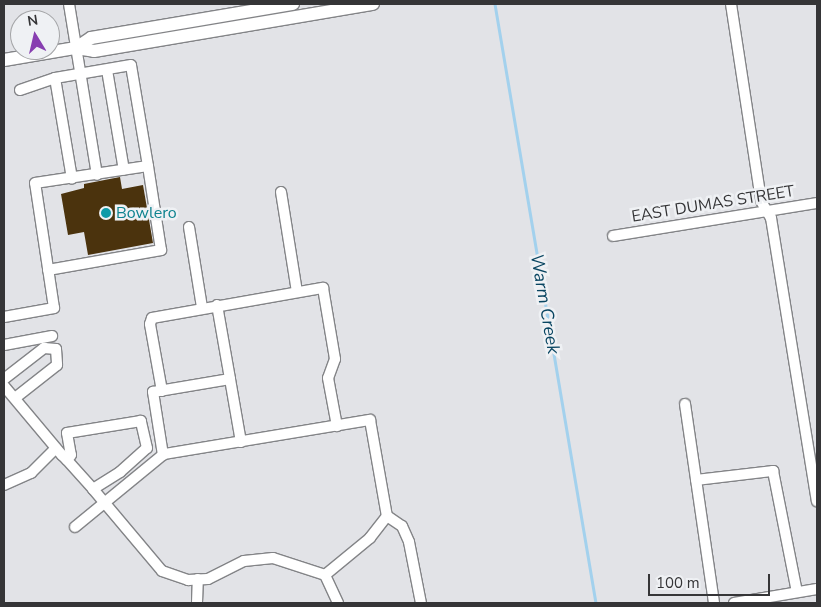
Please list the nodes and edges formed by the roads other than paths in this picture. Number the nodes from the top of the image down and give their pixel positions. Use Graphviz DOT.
graph roads {
  1 [pos="69,4"];
  2 [pos="293,4"];
  3 [pos="373,4"];
  4 [pos="730,4"];
  5 [pos="238,8"];
  6 [pos="241,26"];
  7 [pos="76,48"];
  8 [pos="4,60"];
  9 [pos="107,70"];
  10 [pos="81,74"];
  11 [pos="54,78"];
  12 [pos="20,90"];
  13 [pos="148,166"];
  14 [pos="124,170"];
  15 [pos="97,175"];
  16 [pos="72,179"];
  17 [pos="281,192"];
  18 [pos="817,203"];
  19 [pos="765,210"];
  20 [pos="189,228"];
  21 [pos="613,236"];
  22 [pos="48,270"];
  23 [pos="297,292"];
  24 [pos="217,305"];
  25 [pos="202,307"];
  26 [pos="4,317"];
  27 [pos="52,336"];
  28 [pos="4,344"];
  29 [pos="4,379"];
  30 [pos="230,379"];
  31 [pos="4,386"];
  32 [pos="162,391"];
  33 [pos="15,398"];
  34 [pos="685,404"];
  35 [pos="337,426"];
  36 [pos="241,442"];
  37 [pos="62,454"];
  38 [pos="163,455"];
  39 [pos="810,455"];
  40 [pos="817,465"];
  41 [pos="696,480"];
  42 [pos="4,485"];
  43 [pos="93,489"];
  44 [pos="817,501"];
  45 [pos="103,504"];
  46 [pos="387,516"];
  47 [pos="74,527"];
  48 [pos="325,575"];
  49 [pos="198,579"];
  50 [pos="817,589"];
  51 [pos="797,592"];
  52 [pos="197,603"];
  53 [pos="338,603"];
  54 [pos="421,603"];
  55 [pos="714,603"];
  56 [pos="734,603"];
  1 -- 7 [label="street"];
  2 -- 5 [label="main road"];
  3 -- 6 [label="main road"];
  4 -- 19 [label="street"];
  5 -- 6 [label="street"];
  5 -- 7 [label="main road"];
  6 -- 7 [label="main road"];
  7 -- 8 [label="main road"];
  7 -- 10 [label="street"];
  9 -- 10 [label="street"];
  9 -- 13 [label="street"];
  9 -- 14 [label="street"];
  10 -- 11 [label="street"];
  10 -- 15 [label="street"];
  11 -- 12 [label="street"];
  11 -- 16 [label="street"];
  13 -- 14 [label="street"];
  13 -- 22 [label="street"];
  14 -- 15 [label="street"];
  15 -- 16 [label="street"];
  16 -- 22 [label="street"];
  17 -- 23 [label="street"];
  18 -- 19 [label="street, EAST DUMAS STREET"];
  19 -- 21 [label="street, EAST DUMAS STREET"];
  19 -- 39 [label="street"];
  20 -- 25 [label="street"];
  22 -- 26 [label="street"];
  23 -- 24 [label="street"];
  23 -- 35 [label="street"];
  24 -- 25 [label="street"];
  24 -- 30 [label="street"];
  25 -- 32 [label="street"];
  27 -- 28 [label="street"];
  29 -- 33 [label="street"];
  30 -- 32 [label="street"];
  30 -- 36 [label="street"];
  31 -- 33 [label="street"];
  32 -- 38 [label="street"];
  33 -- 37 [label="street"];
  34 -- 41 [label="street"];
  35 -- 36 [label="street"];
  35 -- 46 [label="street"];
  36 -- 38 [label="street"];
  37 -- 42 [label="street"];
  37 -- 43 [label="street"];
  37 -- 43 [label="street"];
  38 -- 45 [label="street"];
  39 -- 40 [label="street"];
  39 -- 44 [label="street"];
  41 -- 51 [label="street"];
  41 -- 55 [label="street"];
  43 -- 45 [label="street"];
  45 -- 47 [label="street"];
  45 -- 49 [label="street"];
  46 -- 48 [label="street"];
  46 -- 54 [label="street"];
  48 -- 49 [label="street"];
  48 -- 53 [label="street"];
  49 -- 52 [label="street"];
  50 -- 51 [label="street"];
  51 -- 56 [label="street"];
}
